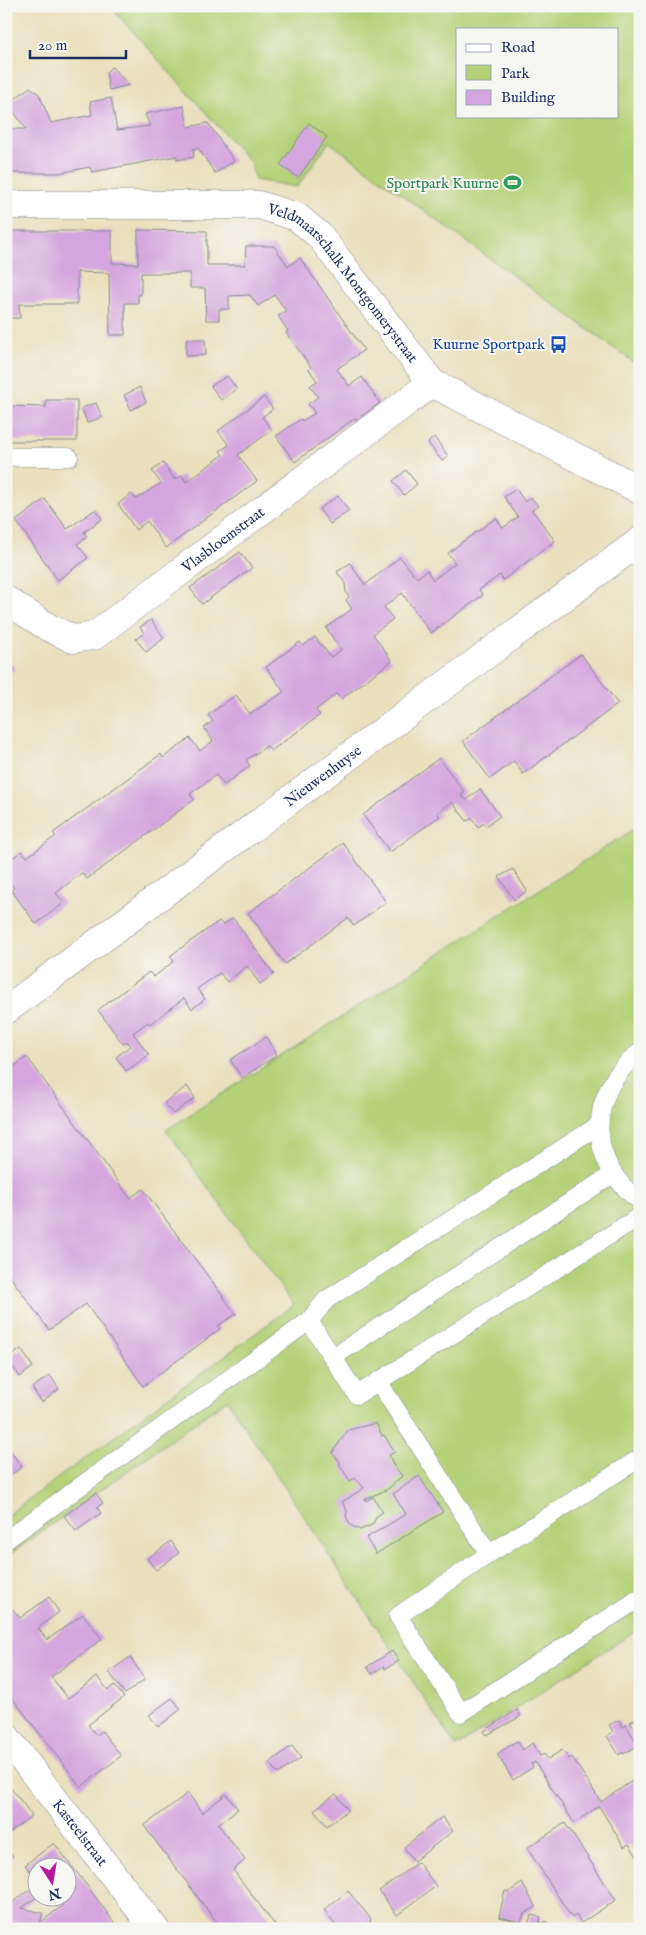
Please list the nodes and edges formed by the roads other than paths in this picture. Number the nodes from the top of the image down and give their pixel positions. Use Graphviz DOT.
graph roads {
  1 [pos="6,205"];
  2 [pos="432,383"];
  3 [pos="6,457"];
  4 [pos="69,457"];
  5 [pos="640,490"];
  6 [pos="640,541"];
  7 [pos="6,600"];
  8 [pos="6,1010"];
  9 [pos="640,1052"];
  10 [pos="599,1125"];
  11 [pos="613,1174"];
  12 [pos="640,1202"];
  13 [pos="640,1216"];
  14 [pos="309,1321"];
  15 [pos="333,1357"];
  16 [pos="378,1381"];
  17 [pos="640,1458"];
  18 [pos="6,1540"];
  19 [pos="489,1554"];
  20 [pos="640,1598"];
  21 [pos="6,1737"];
  22 [pos="155,1929"];
  1 -- 2 [label="street, Veldmaarschalk Montgomerystraat"];
  2 -- 5 [label="street, Veldmaarschalk Montgomerystraat"];
  2 -- 7 [label="street, Vlasbloemstraat"];
  3 -- 4 [label="lane"];
  6 -- 8 [label="street, Nieuwenhuyse"];
  9 -- 10 [label="lane"];
  10 -- 11 [label="lane"];
  10 -- 14 [label="lane"];
  11 -- 12 [label="lane"];
  11 -- 15 [label="lane"];
  13 -- 16 [label="lane"];
  14 -- 15 [label="lane"];
  14 -- 18 [label="lane"];
  15 -- 16 [label="lane"];
  16 -- 19 [label="lane"];
  17 -- 19 [label="lane"];
  19 -- 20 [label="lane"];
  21 -- 22 [label="street, Kasteelstraat"];
}
